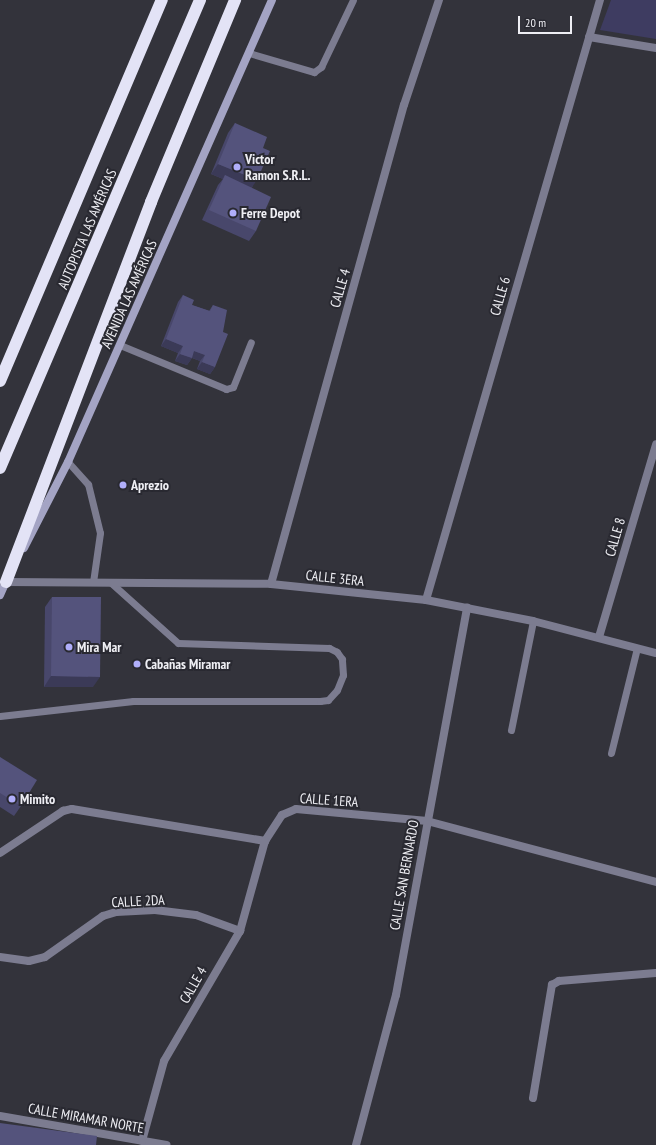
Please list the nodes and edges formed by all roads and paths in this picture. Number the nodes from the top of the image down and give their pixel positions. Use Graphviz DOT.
graph roads {
  1 [pos="162,0"];
  2 [pos="200,0"];
  3 [pos="235,0"];
  4 [pos="272,0"];
  5 [pos="354,0"];
  6 [pos="439,0"];
  7 [pos="600,0"];
  8 [pos="589,37"];
  9 [pos="656,48"];
  10 [pos="249,53"];
  11 [pos="251,342"];
  12 [pos="120,345"];
  13 [pos="0,382"];
  14 [pos="656,444"];
  15 [pos="68,462"];
  16 [pos="0,468"];
  17 [pos="6,582"];
  18 [pos="93,582"];
  19 [pos="110,582"];
  20 [pos="271,584"];
  21 [pos="0,595"];
  22 [pos="426,600"];
  23 [pos="466,607"];
  24 [pos="533,621"];
  25 [pos="599,637"];
  26 [pos="637,648"];
  27 [pos="656,653"];
  28 [pos="0,716"];
  29 [pos="511,730"];
  30 [pos="611,753"];
  31 [pos="427,821"];
  32 [pos="265,841"];
  33 [pos="0,853"];
  34 [pos="656,882"];
  35 [pos="240,931"];
  36 [pos="0,957"];
  37 [pos="656,973"];
  38 [pos="532,1098"];
  39 [pos="0,1116"];
  40 [pos="142,1141"];
  41 [pos="167,1145"];
  42 [pos="356,1145"];
  1 -- 13 [label="highway, AUTOPISTA LAS AMÉRICAS"];
  2 -- 16 [label="highway, AUTOPISTA LAS AMÉRICAS"];
  3 -- 17 [label="highway"];
  4 -- 10 [label="main road, AVENIDA LAS AMÉRICAS"];
  5 -- 10 [label="lane"];
  6 -- 20 [label="street, CALLE 4"];
  7 -- 8 [label="street, CALLE 6"];
  8 -- 9 [label="street"];
  8 -- 22 [label="street, CALLE 6"];
  10 -- 12 [label="main road, AVENIDA LAS AMÉRICAS"];
  11 -- 12 [label="lane"];
  12 -- 15 [label="main road, AVENIDA LAS AMÉRICAS"];
  14 -- 25 [label="street, CALLE 8"];
  15 -- 17 [label="main road, AVENIDA LAS AMÉRICAS"];
  15 -- 18 [label="lane"];
  17 -- 18 [label="street, CALLE 3ERA"];
  17 -- 21 [label="main road, AVENIDA LAS AMÉRICAS"];
  18 -- 19 [label="street, CALLE 3ERA"];
  19 -- 20 [label="street, CALLE 3ERA"];
  19 -- 28 [label="lane"];
  20 -- 22 [label="street, CALLE 3ERA"];
  22 -- 23 [label="street, CALLE 3ERA"];
  23 -- 24 [label="street, CALLE 3ERA"];
  23 -- 31 [label="street, CALLE SAN BERNARDO"];
  24 -- 25 [label="street, CALLE 3ERA"];
  24 -- 29 [label="lane"];
  25 -- 26 [label="street, CALLE 3ERA"];
  26 -- 27 [label="street, CALLE 3ERA"];
  26 -- 30 [label="lane"];
  31 -- 32 [label="street, CALLE 1ERA"];
  31 -- 34 [label="street, CALLE 1ERA"];
  31 -- 42 [label="street, CALLE SAN BERNARDO"];
  32 -- 33 [label="street"];
  32 -- 35 [label="street, CALLE 4"];
  35 -- 36 [label="street, CALLE 2DA"];
  35 -- 40 [label="street, CALLE 4"];
  37 -- 38 [label="street"];
  39 -- 40 [label="street, CALLE MIRAMAR NORTE"];
  40 -- 41 [label="street, CALLE MIRAMAR NORTE"];
}
